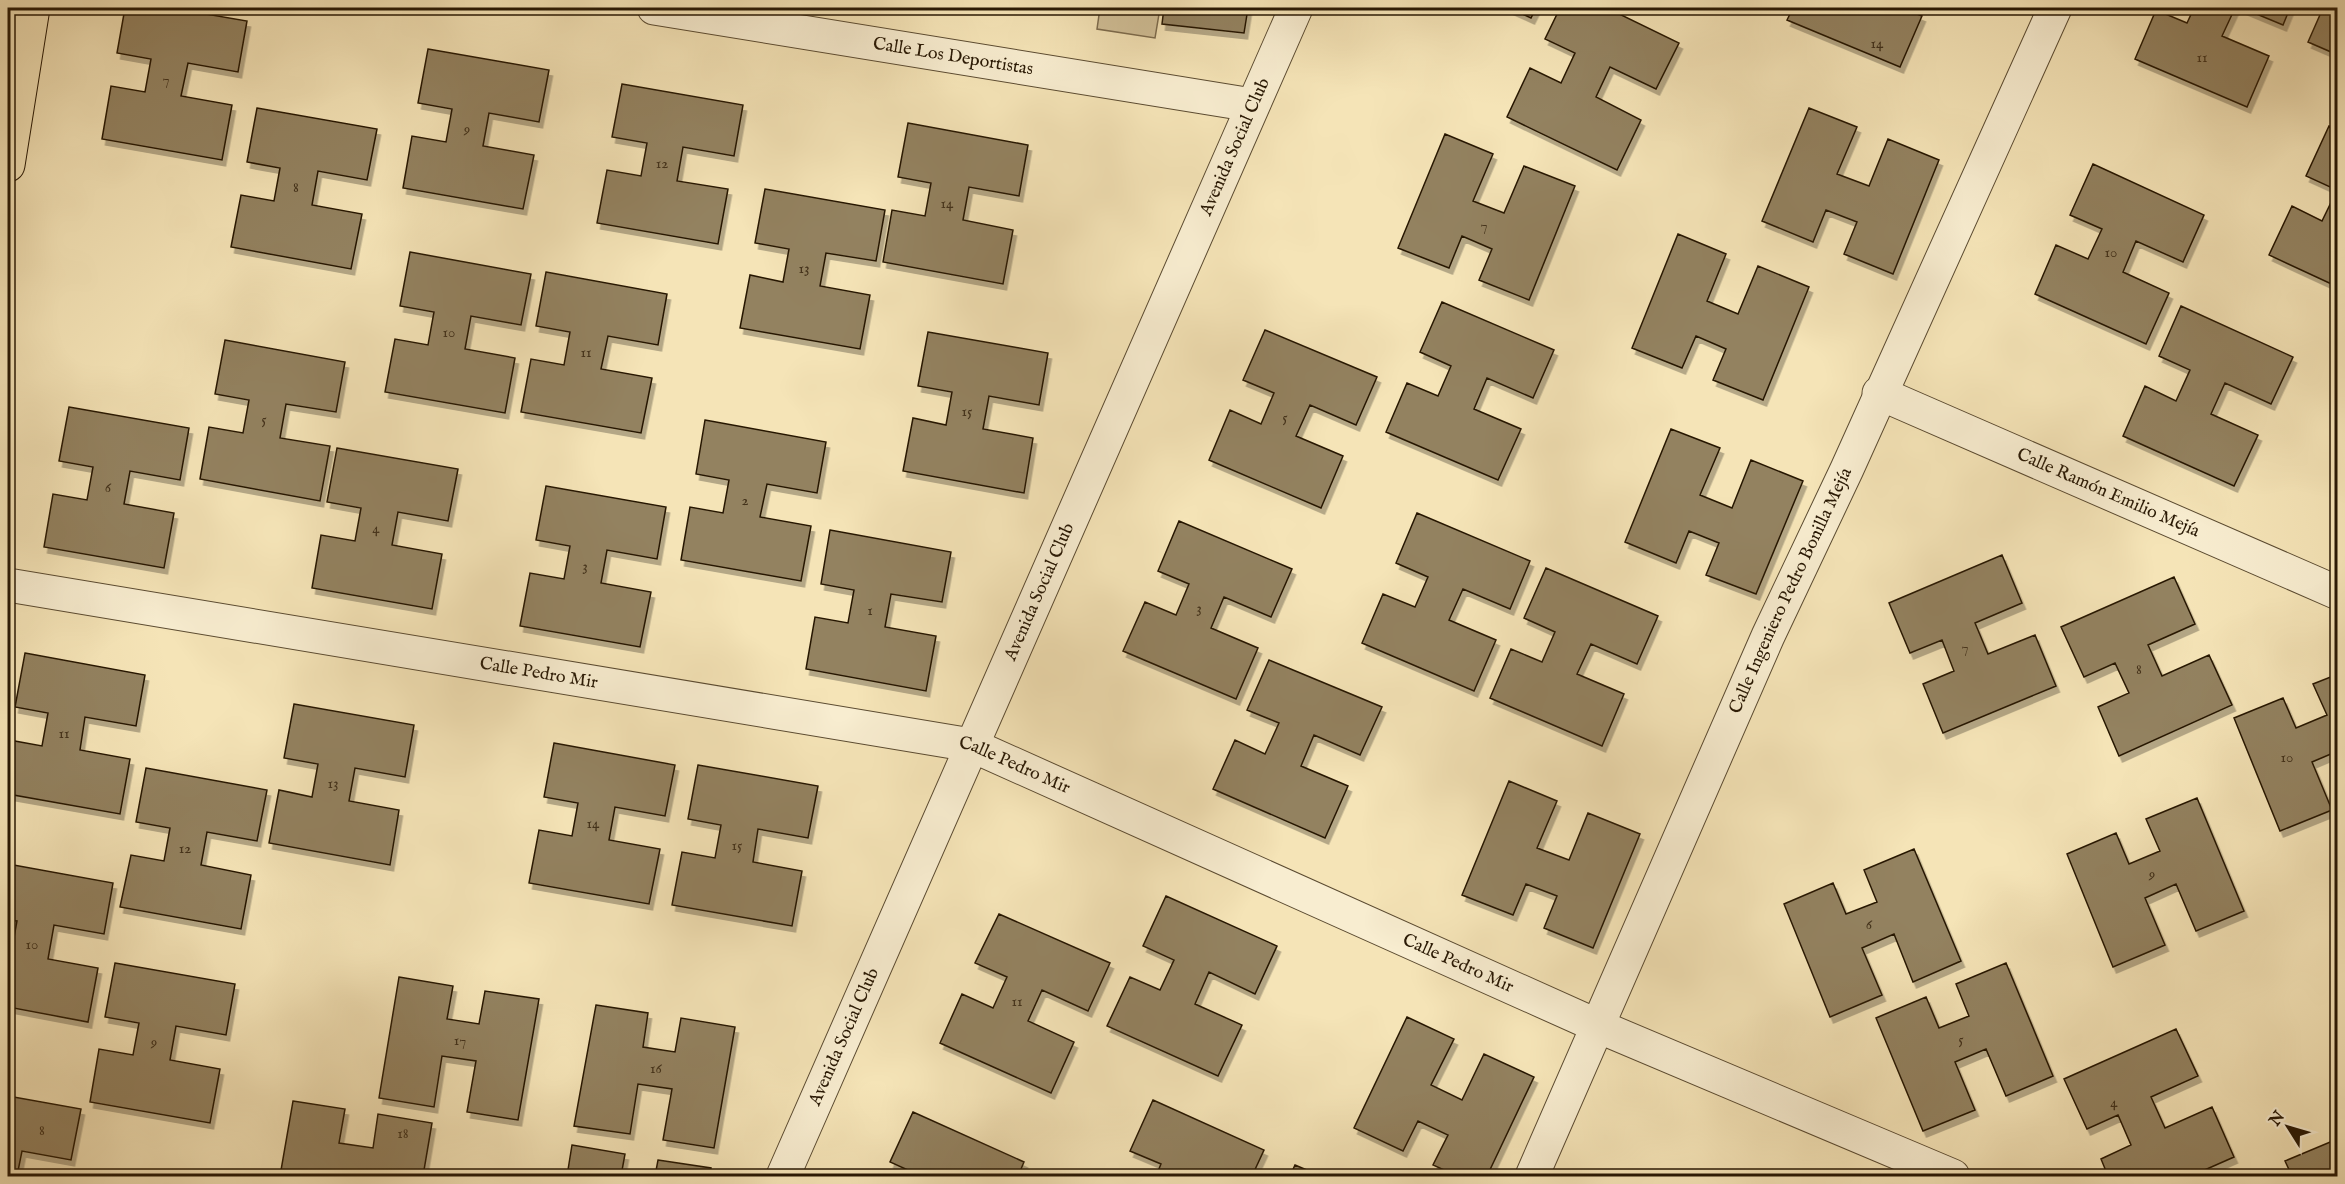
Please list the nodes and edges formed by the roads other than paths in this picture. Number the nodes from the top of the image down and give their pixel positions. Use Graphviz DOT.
graph roads {
  1 [pos="33,8"];
  2 [pos="654,8"];
  3 [pos="1296,8"];
  4 [pos="2055,8"];
  5 [pos="1252,105"];
  6 [pos="8,165"];
  7 [pos="1879,393"];
  8 [pos="8,585"];
  9 [pos="2337,593"];
  10 [pos="971,745"];
  11 [pos="1600,1027"];
  12 [pos="783,1176"];
  13 [pos="1533,1176"];
  14 [pos="1953,1176"];
  1 -- 6 [label="main road"];
  2 -- 5 [label="street, Calle Los Deportistas"];
  3 -- 5 [label="street, Avenida Social Club"];
  4 -- 7 [label="street, Calle Ingeniero Pedro Bonilla Mejía"];
  5 -- 10 [label="street, Avenida Social Club"];
  7 -- 9 [label="street, Calle Ramón Emilio Mejía"];
  7 -- 11 [label="street, Calle Ingeniero Pedro Bonilla Mejía"];
  8 -- 10 [label="street, Calle Pedro Mir"];
  10 -- 11 [label="street, Calle Pedro Mir"];
  10 -- 12 [label="street, Avenida Social Club"];
  11 -- 13 [label="street, Calle Ingeniero Pedro Bonilla Mejía"];
  11 -- 14 [label="street, Calle Pedro Mir"];
}
